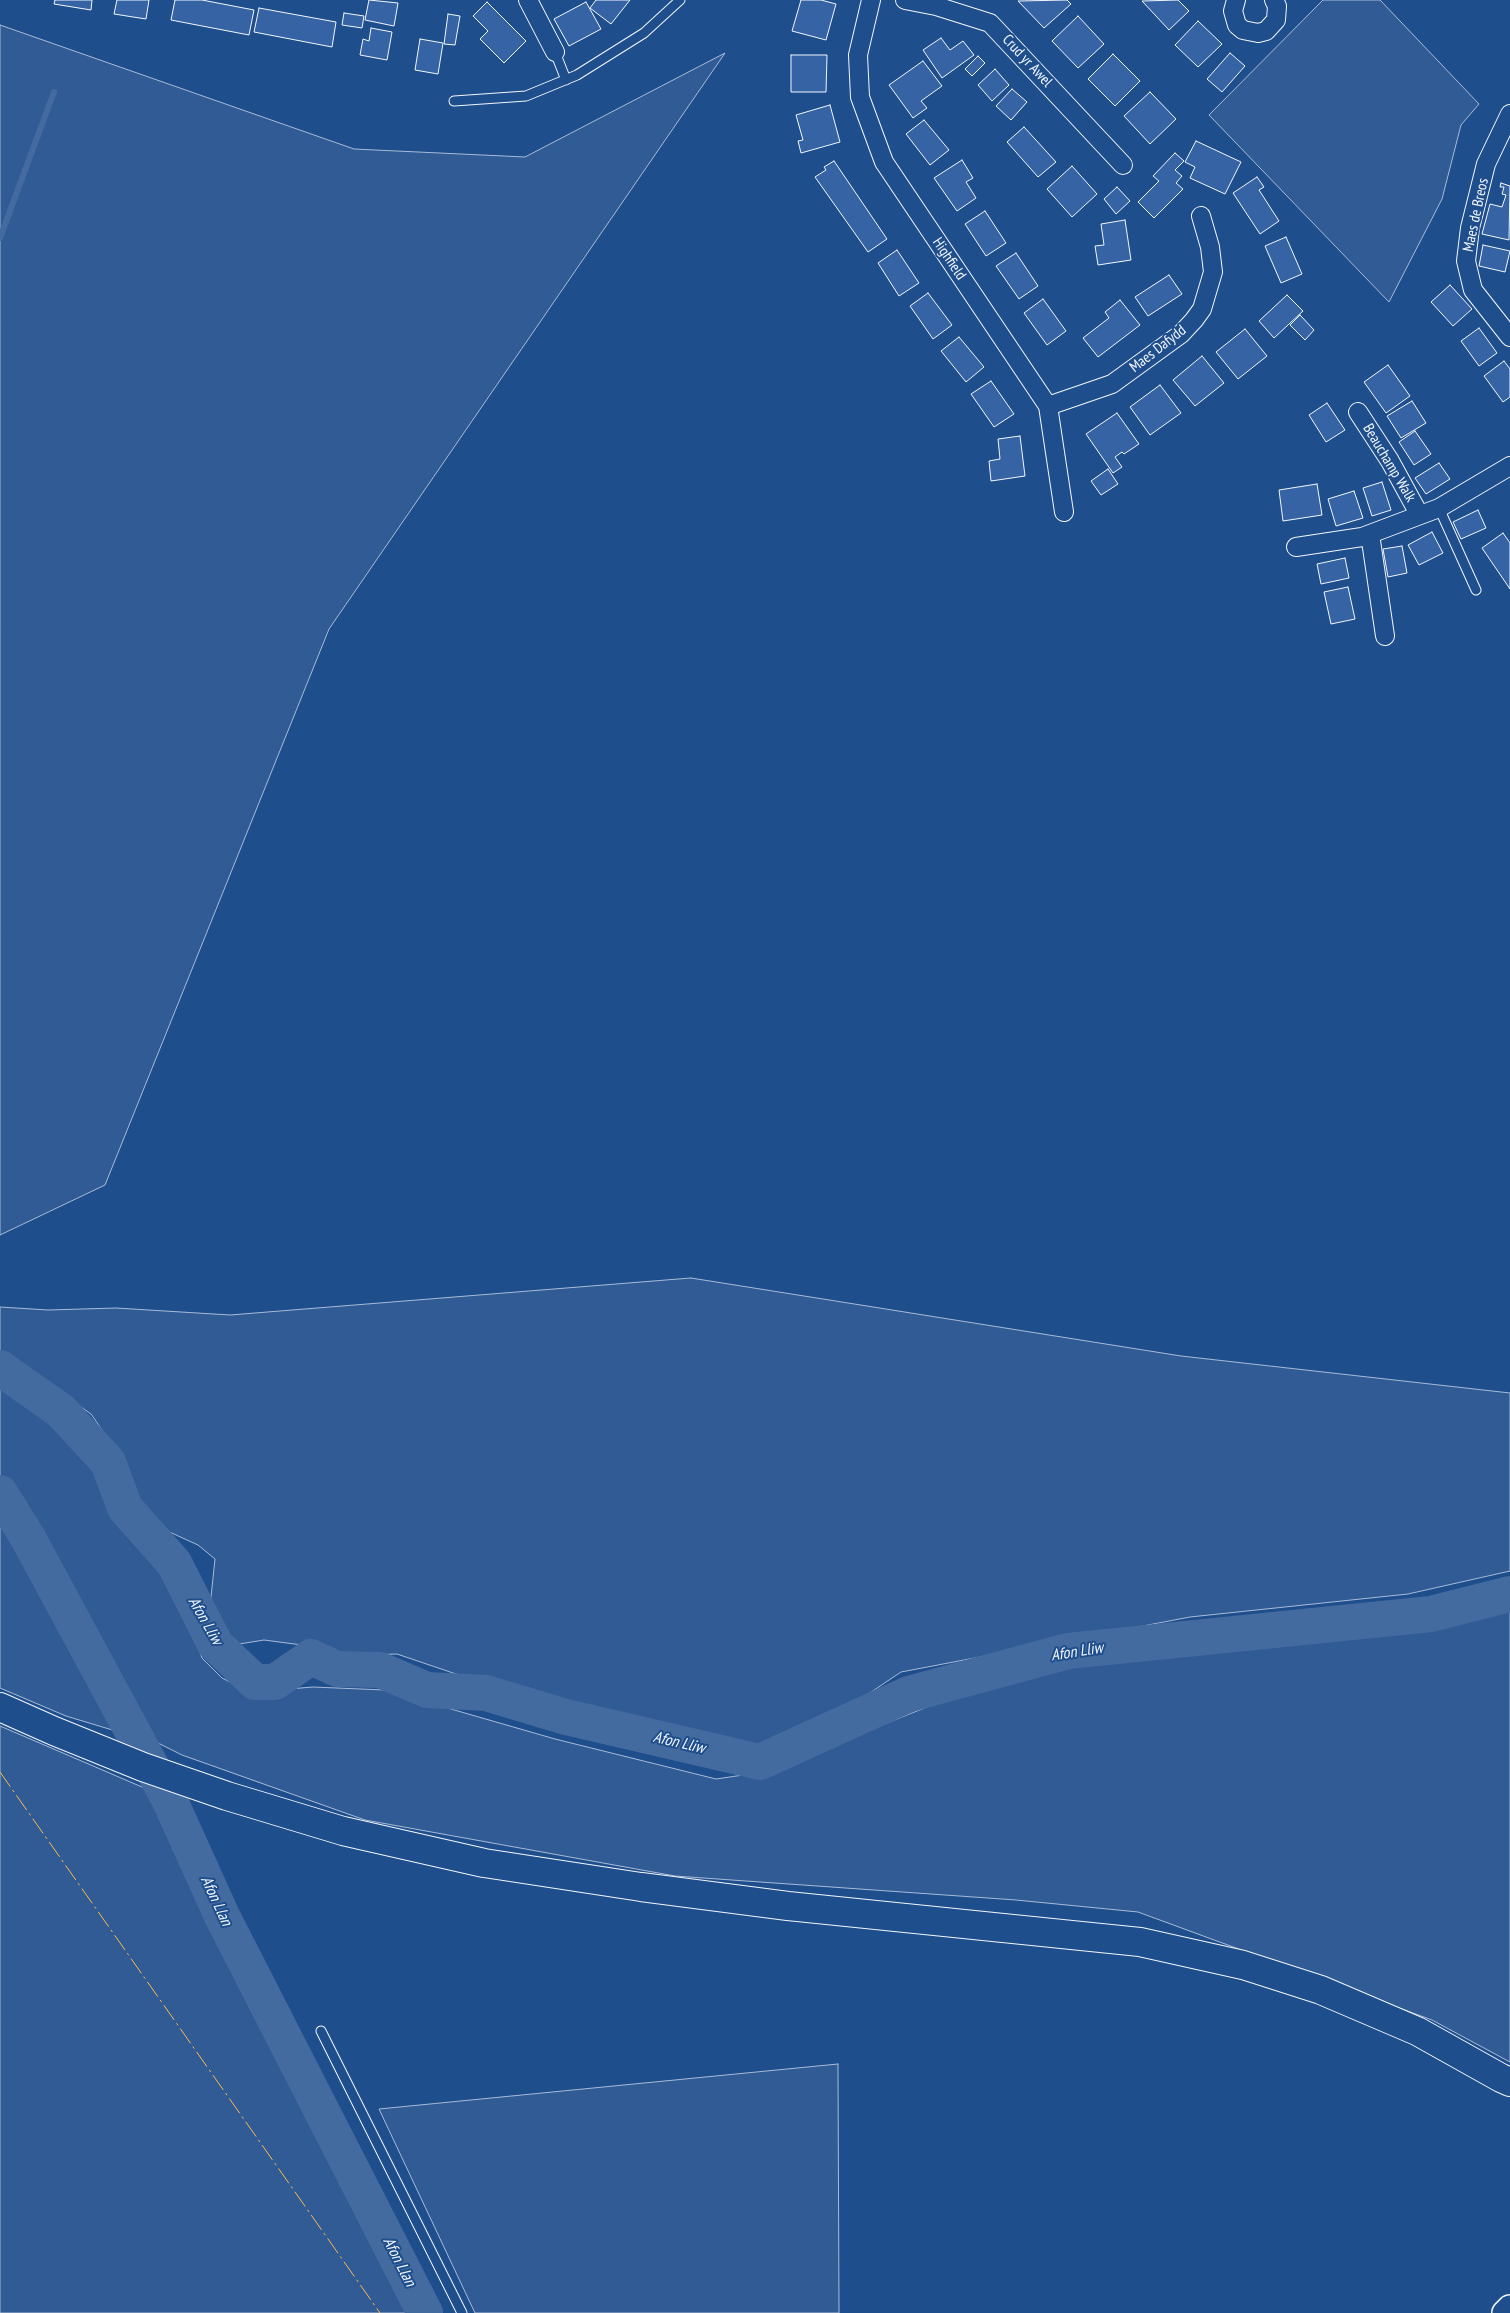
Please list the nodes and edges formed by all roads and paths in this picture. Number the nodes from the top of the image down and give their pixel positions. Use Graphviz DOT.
graph roads {
  1 [pos="528,0"];
  2 [pos="680,0"];
  3 [pos="871,0"];
  4 [pos="906,0"];
  5 [pos="1236,0"];
  6 [pos="1274,0"];
  7 [pos="555,52"];
  8 [pos="566,80"];
  9 [pos="454,101"];
  10 [pos="1510,114"];
  11 [pos="1123,165"];
  12 [pos="1201,216"];
  13 [pos="1510,337"];
  14 [pos="1048,406"];
  15 [pos="1358,412"];
  16 [pos="1510,466"];
  17 [pos="1438,508"];
  18 [pos="1064,512"];
  19 [pos="1419,514"];
  20 [pos="1370,534"];
  21 [pos="1296,547"];
  22 [pos="1476,590"];
  23 [pos="1385,636"];
  24 [pos="0,1707"];
  25 [pos="321,2031"];
  26 [pos="1507,2083"];
  27 [pos="1510,2308"];
  28 [pos="462,2313"];
  29 [pos="1505,2313"];
  1 -- 7 [label="street"];
  2 -- 8 [label="lane"];
  3 -- 14 [label="street, Highfield"];
  4 -- 11 [label="street, Crud yr Awel"];
  5 -- 6 [label="street"];
  7 -- 8 [label="lane"];
  8 -- 9 [label="lane"];
  10 -- 13 [label="street, Maes de Breos"];
  12 -- 14 [label="street, Maes Dafydd"];
  14 -- 18 [label="street, Highfield"];
  15 -- 19 [label="street, Beauchamp Walk"];
  16 -- 17 [label="street, Beauchamp Walk"];
  17 -- 19 [label="street, Beauchamp Walk"];
  17 -- 22 [label="lane"];
  19 -- 20 [label="street, Beauchamp Walk"];
  20 -- 21 [label="street, Beauchamp Walk"];
  20 -- 23 [label="street"];
  24 -- 26 [label="main road"];
  25 -- 28 [label="lane"];
  27 -- 29 [label="main road"];
}
